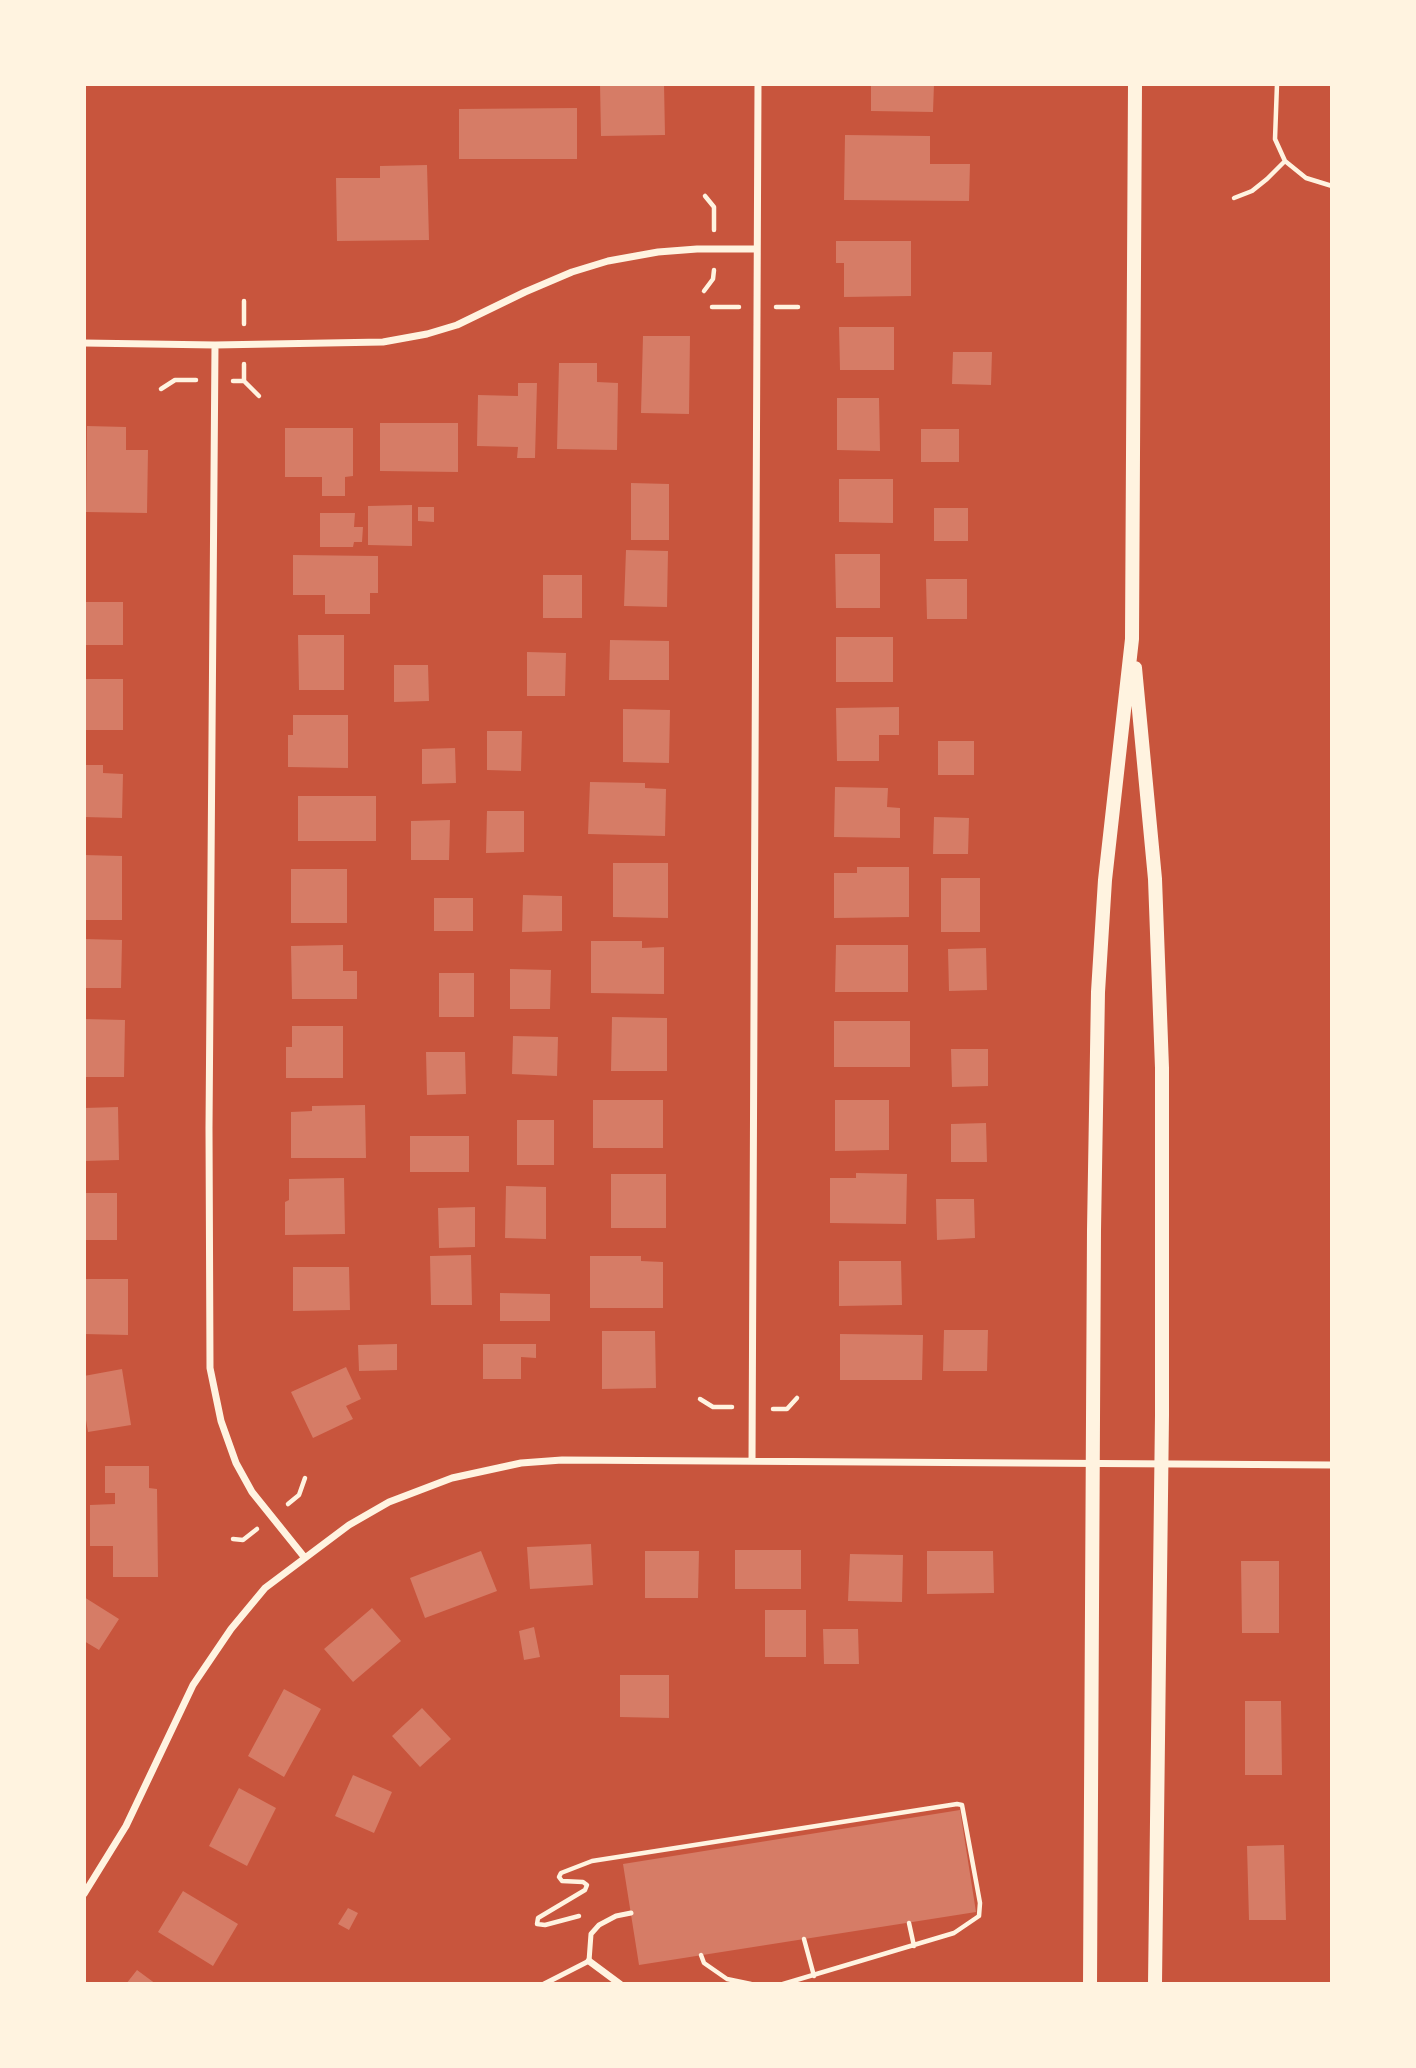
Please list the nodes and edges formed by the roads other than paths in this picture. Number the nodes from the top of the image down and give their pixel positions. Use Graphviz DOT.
graph roads {
  1 [pos="758,84"];
  2 [pos="1135,84"];
  3 [pos="757,249"];
  4 [pos="84,344"];
  5 [pos="215,345"];
  6 [pos="1132,639"];
  7 [pos="752,1461"];
  8 [pos="1094,1464"];
  9 [pos="1161,1464"];
  10 [pos="1332,1465"];
  11 [pos="305,1558"];
  12 [pos="84,1894"];
  13 [pos="631,1913"];
  14 [pos="589,1961"];
  15 [pos="544,1984"];
  16 [pos="620,1984"];
  17 [pos="1090,1984"];
  18 [pos="1155,1984"];
  1 -- 3 [label="street"];
  2 -- 6 [label="main road"];
  3 -- 5 [label="street"];
  3 -- 7 [label="street"];
  4 -- 5 [label="street"];
  5 -- 11 [label="street"];
  6 -- 8 [label="main road"];
  6 -- 9 [label="main road"];
  7 -- 8 [label="street"];
  7 -- 11 [label="street"];
  8 -- 9 [label="street"];
  8 -- 17 [label="main road"];
  9 -- 10 [label="street"];
  9 -- 18 [label="main road"];
  11 -- 12 [label="street"];
  13 -- 14 [label="lane"];
  14 -- 15 [label="lane"];
  14 -- 16 [label="street"];
}
